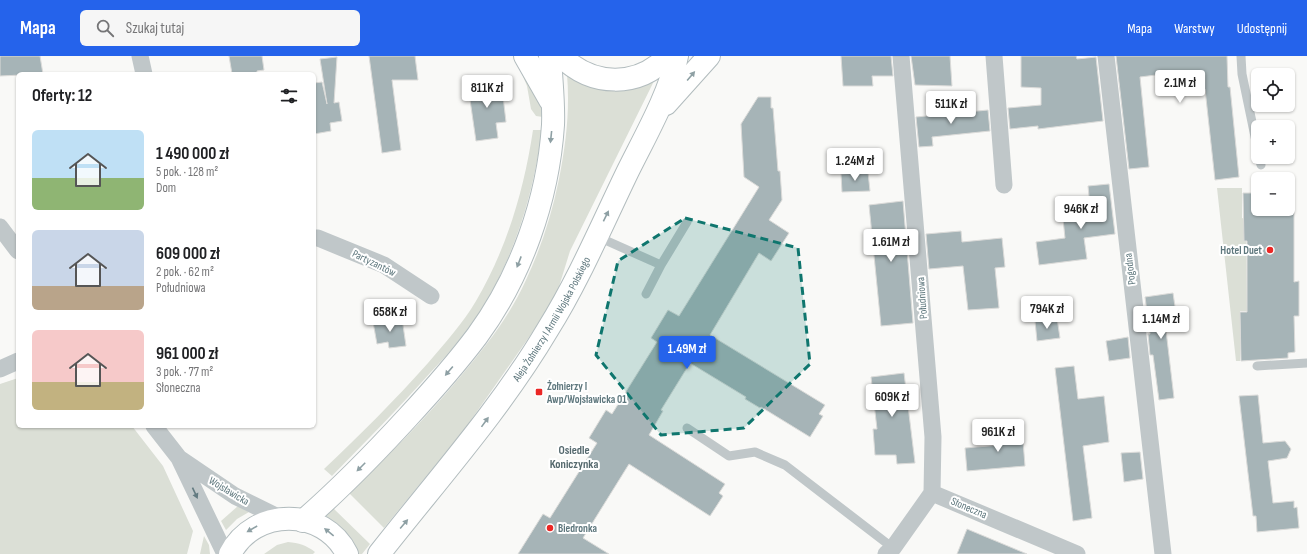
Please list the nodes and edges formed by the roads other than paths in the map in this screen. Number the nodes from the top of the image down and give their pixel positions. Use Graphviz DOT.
graph roads {
  1 [pos="140,56"];
  2 [pos="525,56"];
  3 [pos="550,56"];
  4 [pos="560,56"];
  5 [pos="668,56"];
  6 [pos="677,56"];
  7 [pos="709,56"];
  8 [pos="901,56"];
  9 [pos="994,56"];
  10 [pos="1106,56"];
  11 [pos="1241,56"];
  12 [pos="144,72"];
  13 [pos="553,105"];
  14 [pos="655,114"];
  15 [pos="1252,120"];
  16 [pos="1004,184"];
  17 [pos="687,222"];
  18 [pos="0,227"];
  19 [pos="596,236"];
  20 [pos="316,238"];
  21 [pos="16,248"];
  22 [pos="661,266"];
  23 [pos="646,294"];
  24 [pos="431,296"];
  25 [pos="16,362"];
  26 [pos="1307,363"];
  27 [pos="1258,366"];
  28 [pos="0,369"];
  29 [pos="156,428"];
  30 [pos="687,428"];
  31 [pos="179,458"];
  32 [pos="932,493"];
  33 [pos="293,520"];
  34 [pos="889,551"];
  35 [pos="225,554"];
  36 [pos="230,554"];
  37 [pos="347,554"];
  38 [pos="379,554"];
  39 [pos="1077,554"];
  40 [pos="1163,554"];
  1 -- 12 [label="street"];
  2 -- 13 [label="main road"];
  3 -- 13 [label="main road"];
  4 -- 5 [label="main road"];
  6 -- 14 [label="main road, Aleja Żołnierzy I Armii Wojska Polskiego"];
  14 -- 7 [label="main road, one-way"];
  8 -- 32 [label="street, Południowa"];
  9 -- 16 [label="street"];
  10 -- 40 [label="street, Pogodna"];
  11 -- 15 [label="lane"];
  13 -- 33 [label="main road, one-way"];
  19 -- 14 [label="main road, Aleja Żołnierzy I Armii Wojska Polskiego, one-way"];
  17 -- 22 [label="lane"];
  18 -- 21 [label="street"];
  19 -- 22 [label="lane"];
  38 -- 19 [label="main road, Aleja Żołnierzy I Armii Wojska Polskiego, one-way"];
  20 -- 24 [label="street, Partyzantów"];
  22 -- 23 [label="lane"];
  25 -- 28 [label="street"];
  26 -- 27 [label="lane"];
  29 -- 31 [label="street, Wojsławicka"];
  30 -- 34 [label="lane"];
  31 -- 33 [label="street, Wojsławicka"];
  31 -- 35 [label="street, Wojsławicka, one-way"];
  32 -- 34 [label="street"];
  32 -- 39 [label="street, Słoneczna"];
  33 -- 36 [label="main road, one-way"];
  37 -- 33 [label="main road, one-way"];
}
